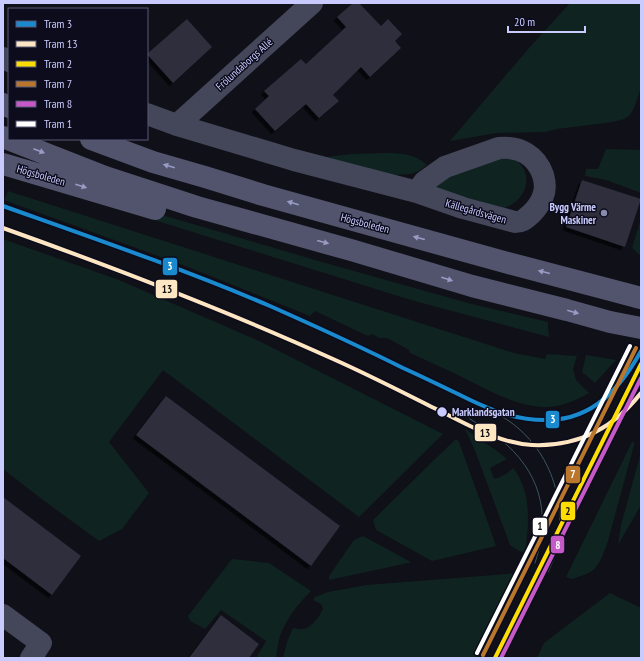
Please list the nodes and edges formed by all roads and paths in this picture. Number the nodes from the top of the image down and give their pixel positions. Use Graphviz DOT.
graph roads {
  1 [pos="312,3"];
  2 [pos="148,114"];
  3 [pos="177,125"];
  4 [pos="11,140"];
  5 [pos="94,140"];
  6 [pos="3,164"];
  7 [pos="417,192"];
  8 [pos="289,233"];
  9 [pos="641,298"];
  10 [pos="641,328"];
  11 [pos="3,615"];
  12 [pos="31,658"];
  1 -- 3 [label="street, Frölundaborgs Allé"];
  2 -- 3 [label="street, Källegårdsvägen"];
  3 -- 7 [label="street, Källegårdsvägen"];
  4 -- 8 [label="main road, Högsboleden, one-way"];
  9 -- 5 [label="main road, Högsboleden, one-way"];
  6 -- 8 [label="main road, Högsboleden, one-way"];
  7 -- 7 [label="street, Källegårdsvägen"];
  8 -- 10 [label="main road, Högsboleden, one-way"];
  11 -- 12 [label="street"];
}
